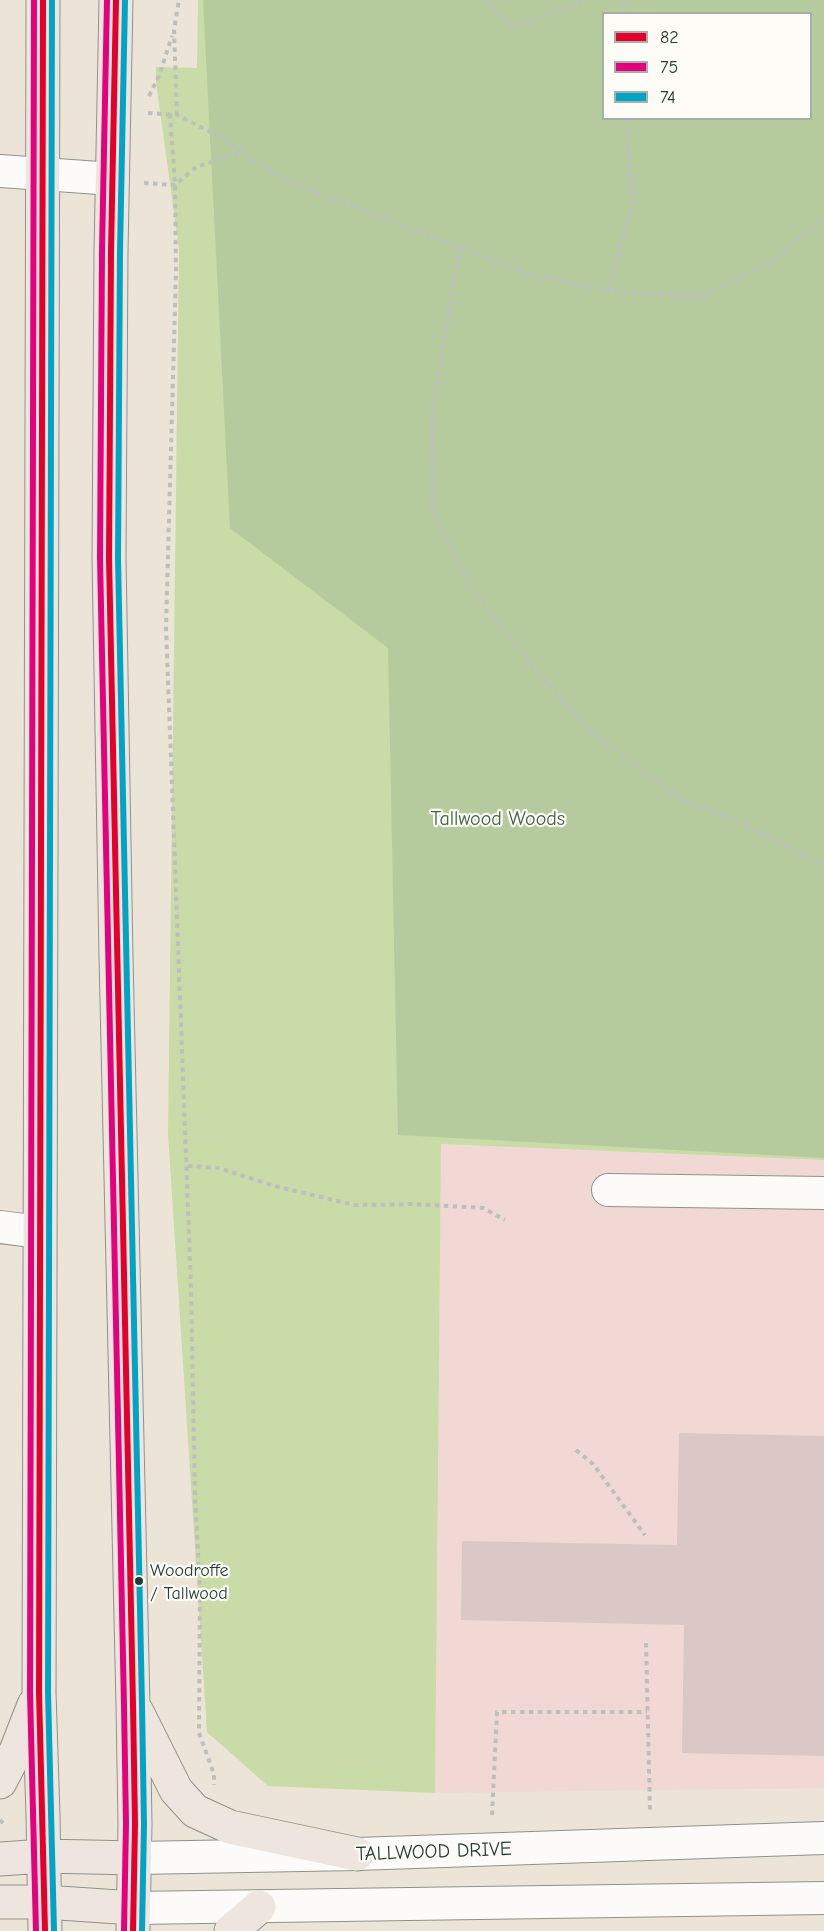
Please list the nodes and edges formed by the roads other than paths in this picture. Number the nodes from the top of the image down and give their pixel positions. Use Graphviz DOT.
graph roads {
  1 [pos="43,0"];
  2 [pos="116,0"];
  3 [pos="0,171"];
  4 [pos="42,173"];
  5 [pos="112,179"];
  6 [pos="608,1190"];
  7 [pos="824,1193"];
  8 [pos="0,1227"];
  9 [pos="40,1232"];
  10 [pos="39,1692"];
  11 [pos="133,1705"];
  12 [pos="0,1782"];
  13 [pos="824,1838"];
  14 [pos="357,1854"];
  15 [pos="44,1856"];
  16 [pos="135,1858"];
  17 [pos="0,1859"];
  18 [pos="824,1898"];
  19 [pos="0,1902"];
  20 [pos="259,1907"];
  21 [pos="45,1916"];
  22 [pos="133,1919"];
  23 [pos="231,1931"];
  1 -- 4 [label="main road"];
  2 -- 5 [label="main road"];
  3 -- 4 [label="street"];
  4 -- 5 [label="street"];
  4 -- 9 [label="main road"];
  5 -- 11 [label="main road"];
  6 -- 7 [label="street"];
  8 -- 9 [label="street"];
  9 -- 10 [label="main road"];
  10 -- 12 [label="main road"];
  10 -- 15 [label="main road"];
  11 -- 14 [label="main road"];
  11 -- 16 [label="main road"];
  13 -- 14 [label="street, TALLWOOD DRIVE"];
  14 -- 16 [label="street, TALLWOOD DRIVE"];
  15 -- 16 [label="main road, TALLWOOD DRIVE"];
  15 -- 17 [label="main road, TALLWOOD DRIVE"];
  15 -- 21 [label="main road"];
  16 -- 22 [label="main road"];
  18 -- 20 [label="street"];
  19 -- 21 [label="main road"];
  20 -- 22 [label="street"];
  20 -- 23 [label="main road"];
  21 -- 22 [label="main road"];
}
